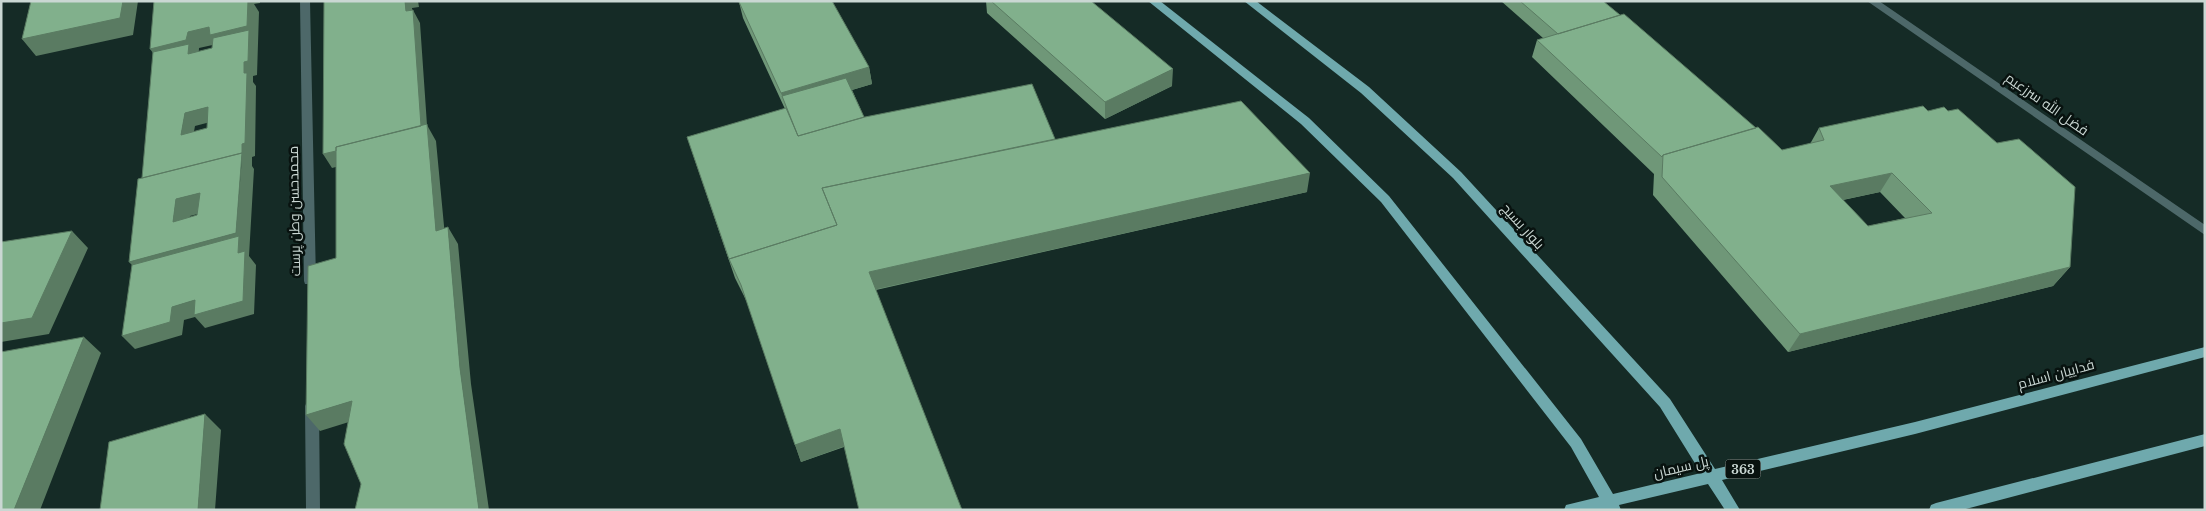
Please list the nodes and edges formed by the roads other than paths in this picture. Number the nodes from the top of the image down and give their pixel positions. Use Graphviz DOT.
graph roads {
  1 [pos="305,1"];
  2 [pos="1153,1"];
  3 [pos="1249,1"];
  4 [pos="1872,1"];
  5 [pos="2205,231"];
  6 [pos="310,290"];
  7 [pos="2205,352"];
  8 [pos="311,390"];
  9 [pos="1916,428"];
  10 [pos="2205,440"];
  11 [pos="313,510"];
  12 [pos="1571,510"];
  13 [pos="1614,510"];
  14 [pos="1733,510"];
  15 [pos="1936,510"];
  1 -- 6 [label="street, محمدحسن وطن پرست"];
  2 -- 13 [label="main road"];
  3 -- 14 [label="main road, بلوار بسیج"];
  4 -- 5 [label="street, فضل الله سرزعیم"];
  7 -- 9 [label="main road, فداییان اسلام / 363"];
  8 -- 11 [label="street"];
  9 -- 12 [label="main road, پل سیمان / 363"];
  10 -- 15 [label="main road"];
}
